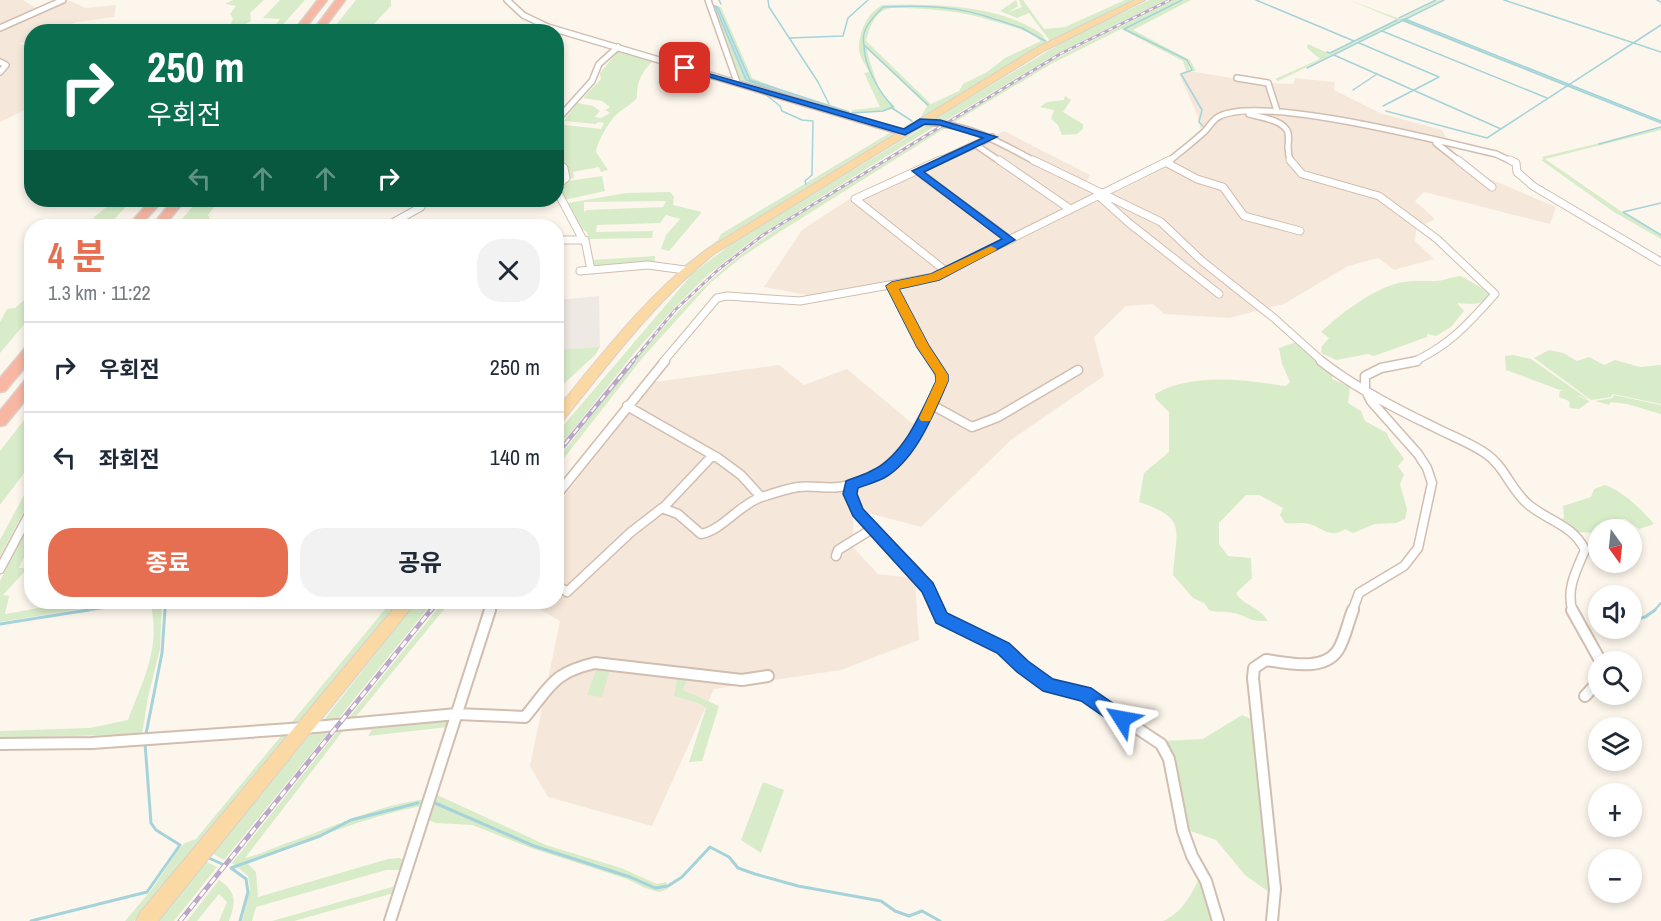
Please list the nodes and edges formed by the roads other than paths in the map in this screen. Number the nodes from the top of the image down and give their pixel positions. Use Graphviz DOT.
graph roads {
  1 [pos="63,0"];
  2 [pos="323,0"];
  3 [pos="341,0"];
  4 [pos="507,0"];
  5 [pos="708,0"];
  6 [pos="1141,0"];
  7 [pos="304,24"];
  8 [pos="322,24"];
  9 [pos="542,24"];
  10 [pos="0,28"];
  11 [pos="564,32"];
  12 [pos="618,47"];
  13 [pos="0,62"];
  14 [pos="0,72"];
  15 [pos="1237,78"];
  16 [pos="737,82"];
  17 [pos="1277,111"];
  18 [pos="564,112"];
  19 [pos="1239,112"];
  20 [pos="924,122"];
  21 [pos="905,132"];
  22 [pos="992,137"];
  23 [pos="1428,138"];
  24 [pos="976,146"];
  25 [pos="1167,163"];
  26 [pos="917,171"];
  27 [pos="1492,187"];
  28 [pos="1101,196"];
  29 [pos="564,203"];
  30 [pos="150,207"];
  31 [pos="174,207"];
  32 [pos="421,207"];
  33 [pos="1070,209"];
  34 [pos="140,219"];
  35 [pos="164,219"];
  36 [pos="400,219"];
  37 [pos="1300,231"];
  38 [pos="582,238"];
  39 [pos="564,239"];
  40 [pos="1010,240"];
  41 [pos="1661,262"];
  42 [pos="591,270"];
  43 [pos="685,270"];
  44 [pos="580,271"];
  45 [pos="947,272"];
  46 [pos="892,286"];
  47 [pos="1219,294"];
  48 [pos="24,358"];
  49 [pos="1078,370"];
  50 [pos="0,387"];
  51 [pos="1364,387"];
  52 [pos="24,392"];
  53 [pos="932,405"];
  54 [pos="627,406"];
  55 [pos="564,410"];
  56 [pos="0,421"];
  57 [pos="713,455"];
  58 [pos="851,484"];
  59 [pos="564,486"];
  60 [pos="761,497"];
  61 [pos="663,508"];
  62 [pos="24,524"];
  63 [pos="872,529"];
  64 [pos="836,556"];
  65 [pos="0,568"];
  66 [pos="564,590"];
  67 [pos="402,609"];
  68 [pos="491,609"];
  69 [pos="1596,651"];
  70 [pos="768,676"];
  71 [pos="1588,693"];
  72 [pos="1585,696"];
  73 [pos="457,714"];
  74 [pos="304,728"];
  75 [pos="0,744"];
  76 [pos="146,921"];
  77 [pos="390,921"];
  78 [pos="1218,921"];
  79 [pos="1272,921"];
  1 -- 10 [label="street"];
  2 -- 7 [label="highway"];
  3 -- 8 [label="highway"];
  4 -- 9 [label="street"];
  5 -- 16 [label="street"];
  6 -- 20 [label="main road"];
  11 -- 12 [label="street"];
  12 -- 16 [label="street"];
  12 -- 18 [label="street"];
  13 -- 14 [label="street"];
  15 -- 17 [label="street"];
  16 -- 21 [label="street"];
  17 -- 19 [label="street"];
  17 -- 23 [label="street"];
  19 -- 25 [label="street"];
  19 -- 51 [label="street"];
  20 -- 21 [label="main road"];
  20 -- 22 [label="street"];
  21 -- 43 [label="main road"];
  22 -- 24 [label="street"];
  22 -- 28 [label="street"];
  23 -- 27 [label="street"];
  23 -- 41 [label="street"];
  24 -- 26 [label="street"];
  24 -- 33 [label="street"];
  25 -- 28 [label="street"];
  25 -- 37 [label="street"];
  26 -- 40 [label="street"];
  26 -- 45 [label="street"];
  28 -- 33 [label="street"];
  28 -- 47 [label="street"];
  28 -- 51 [label="street"];
  29 -- 38 [label="street"];
  30 -- 34 [label="highway"];
  31 -- 35 [label="highway"];
  32 -- 36 [label="street"];
  33 -- 40 [label="street"];
  38 -- 39 [label="street"];
  38 -- 42 [label="street"];
  40 -- 45 [label="street"];
  42 -- 43 [label="street"];
  42 -- 44 [label="street"];
  43 -- 55 [label="main road"];
  45 -- 46 [label="street"];
  46 -- 53 [label="street"];
  46 -- 54 [label="street"];
  48 -- 50 [label="highway"];
  49 -- 53 [label="street"];
  51 -- 69 [label="street"];
  51 -- 79 [label="street"];
  52 -- 56 [label="highway"];
  53 -- 58 [label="street"];
  54 -- 57 [label="street"];
  54 -- 59 [label="street"];
  57 -- 60 [label="street"];
  57 -- 61 [label="street"];
  58 -- 60 [label="street"];
  58 -- 63 [label="street"];
  60 -- 61 [label="street"];
  61 -- 66 [label="street"];
  62 -- 65 [label="street"];
  63 -- 64 [label="street"];
  63 -- 78 [label="street"];
  67 -- 74 [label="main road"];
  68 -- 73 [label="street"];
  70 -- 73 [label="street"];
  71 -- 72 [label="street"];
  73 -- 74 [label="street"];
  73 -- 77 [label="street"];
  74 -- 75 [label="street"];
  74 -- 76 [label="main road"];
}
